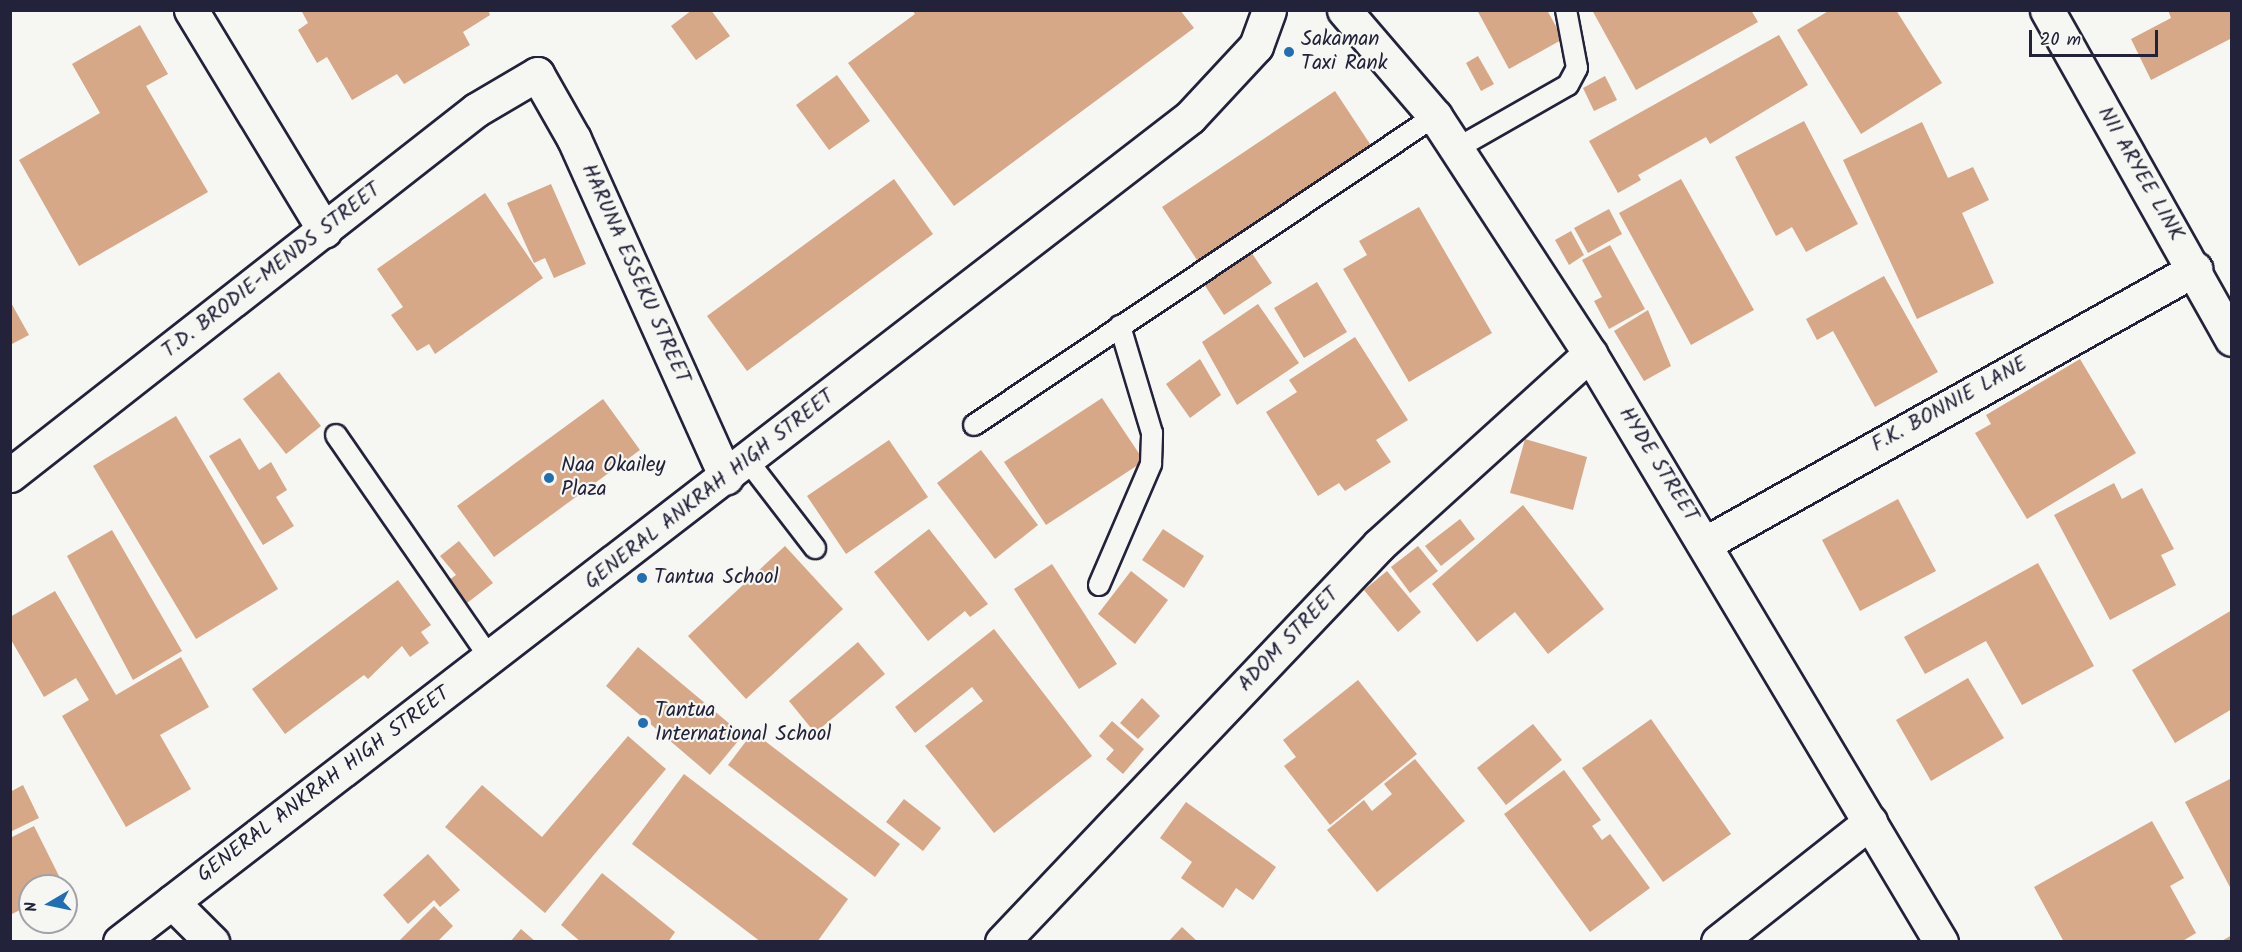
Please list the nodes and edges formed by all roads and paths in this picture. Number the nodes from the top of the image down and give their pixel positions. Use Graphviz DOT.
graph roads {
  1 [pos="191,10"];
  2 [pos="1269,10"];
  3 [pos="1344,10"];
  4 [pos="1566,10"];
  5 [pos="2047,10"];
  6 [pos="537,74"];
  7 [pos="1435,116"];
  8 [pos="1454,150"];
  9 [pos="324,231"];
  10 [pos="2194,270"];
  11 [pos="1120,326"];
  12 [pos="2232,339"];
  13 [pos="1590,354"];
  14 [pos="974,425"];
  15 [pos="336,435"];
  16 [pos="737,469"];
  17 [pos="10,475"];
  18 [pos="1706,543"];
  19 [pos="815,548"];
  20 [pos="1098,585"];
  21 [pos="490,658"];
  22 [pos="1870,822"];
  23 [pos="172,902"];
  24 [pos="120,942"];
  25 [pos="212,942"];
  26 [pos="1002,942"];
  27 [pos="1718,942"];
  28 [pos="1941,942"];
  1 -- 9 [label="street"];
  2 -- 16 [label="street, GENERAL ANKRAH HIGH STREET"];
  3 -- 7 [label="street, HYDE STREET"];
  4 -- 8 [label="lane"];
  5 -- 10 [label="street, NII ARYEE LINK"];
  6 -- 9 [label="street, T.D. BRODIE-MENDS STREET"];
  6 -- 16 [label="street, HARUNA ESSEKU STREET"];
  7 -- 8 [label="street, HYDE STREET"];
  7 -- 11 [label="lane"];
  8 -- 13 [label="street, HYDE STREET"];
  9 -- 17 [label="street, T.D. BRODIE-MENDS STREET"];
  10 -- 12 [label="street, NII ARYEE LINK"];
  10 -- 18 [label="street, F.K. BONNIE LANE"];
  11 -- 14 [label="lane"];
  11 -- 20 [label="lane"];
  13 -- 18 [label="street, HYDE STREET"];
  13 -- 26 [label="street, ADOM STREET"];
  15 -- 21 [label="lane"];
  16 -- 19 [label="lane"];
  16 -- 21 [label="street, GENERAL ANKRAH HIGH STREET"];
  18 -- 22 [label="street, HYDE STREET"];
  21 -- 23 [label="street, GENERAL ANKRAH HIGH STREET"];
  22 -- 27 [label="street"];
  22 -- 28 [label="street, HYDE STREET"];
  23 -- 24 [label="street, GENERAL ANKRAH HIGH STREET"];
  23 -- 25 [label="street"];
}
